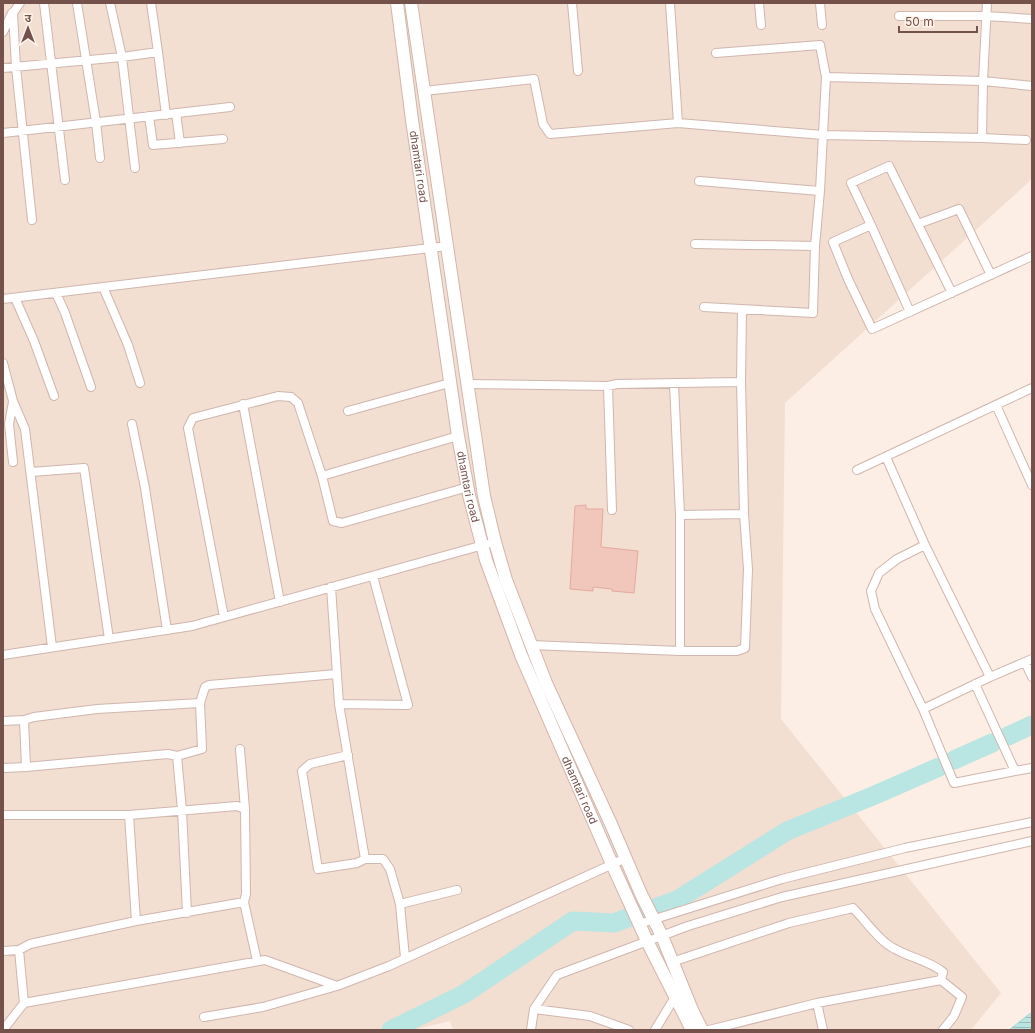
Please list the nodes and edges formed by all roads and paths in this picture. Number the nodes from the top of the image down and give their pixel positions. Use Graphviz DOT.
graph roads {
  1 [pos="20,3"];
  2 [pos="44,3"];
  3 [pos="77,3"];
  4 [pos="110,3"];
  5 [pos="151,3"];
  6 [pos="397,3"];
  7 [pos="411,3"];
  8 [pos="572,3"];
  9 [pos="670,3"];
  10 [pos="759,3"];
  11 [pos="820,3"];
  12 [pos="987,3"];
  13 [pos="13,13"];
  14 [pos="899,16"];
  15 [pos="986,16"];
  16 [pos="1032,19"];
  17 [pos="761,25"];
  18 [pos="822,25"];
  19 [pos="3,32"];
  20 [pos="158,52"];
  21 [pos="716,53"];
  22 [pos="122,57"];
  23 [pos="86,60"];
  24 [pos="51,63"];
  25 [pos="16,67"];
  26 [pos="3,68"];
  27 [pos="578,71"];
  28 [pos="826,77"];
  29 [pos="982,81"];
  30 [pos="1032,86"];
  31 [pos="424,91"];
  32 [pos="230,107"];
  33 [pos="176,114"];
  34 [pos="166,115"];
  35 [pos="149,116"];
  36 [pos="129,119"];
  37 [pos="96,122"];
  38 [pos="678,123"];
  39 [pos="58,127"];
  40 [pos="23,130"];
  41 [pos="3,133"];
  42 [pos="823,136"];
  43 [pos="982,138"];
  44 [pos="223,139"];
  45 [pos="1026,140"];
  46 [pos="180,143"];
  47 [pos="100,158"];
  48 [pos="135,168"];
  49 [pos="64,180"];
  50 [pos="698,181"];
  51 [pos="820,191"];
  52 [pos="32,220"];
  53 [pos="918,224"];
  54 [pos="871,225"];
  55 [pos="695,244"];
  56 [pos="447,246"];
  57 [pos="816,246"];
  58 [pos="431,248"];
  59 [pos="1032,256"];
  60 [pos="991,275"];
  61 [pos="103,287"];
  62 [pos="56,293"];
  63 [pos="952,293"];
  64 [pos="15,298"];
  65 [pos="3,300"];
  66 [pos="704,307"];
  67 [pos="742,310"];
  68 [pos="910,312"];
  69 [pos="3,363"];
  70 [pos="742,382"];
  71 [pos="140,383"];
  72 [pos="451,384"];
  73 [pos="467,384"];
  74 [pos="674,384"];
  75 [pos="608,386"];
  76 [pos="91,388"];
  77 [pos="1032,388"];
  78 [pos="54,396"];
  79 [pos="13,401"];
  80 [pos="243,404"];
  81 [pos="996,405"];
  82 [pos="348,411"];
  83 [pos="132,424"];
  84 [pos="458,436"];
  85 [pos="886,456"];
  86 [pos="13,462"];
  87 [pos="857,470"];
  88 [pos="30,472"];
  89 [pos="322,476"];
  90 [pos="1032,485"];
  91 [pos="468,487"];
  92 [pos="612,510"];
  93 [pos="744,514"];
  94 [pos="680,515"];
  95 [pos="495,542"];
  96 [pos="482,545"];
  97 [pos="925,545"];
  98 [pos="373,576"];
  99 [pos="331,588"];
  100 [pos="280,602"];
  101 [pos="224,617"];
  102 [pos="167,630"];
  103 [pos="109,639"];
  104 [pos="531,645"];
  105 [pos="52,647"];
  106 [pos="680,651"];
  107 [pos="3,655"];
  108 [pos="1029,660"];
  109 [pos="337,674"];
  110 [pos="1032,677"];
  111 [pos="990,678"];
  112 [pos="975,684"];
  113 [pos="200,703"];
  114 [pos="339,704"];
  115 [pos="924,709"];
  116 [pos="24,720"];
  117 [pos="3,721"];
  118 [pos="240,749"];
  119 [pos="348,755"];
  120 [pos="177,756"];
  121 [pos="26,767"];
  122 [pos="3,768"];
  123 [pos="1032,768"];
  124 [pos="1014,771"];
  125 [pos="245,809"];
  126 [pos="182,810"];
  127 [pos="3,815"];
  128 [pos="129,815"];
  129 [pos="1032,822"];
  130 [pos="1032,841"];
  131 [pos="626,858"];
  132 [pos="365,859"];
  133 [pos="612,864"];
  134 [pos="457,890"];
  135 [pos="244,902"];
  136 [pos="400,904"];
  137 [pos="187,912"];
  138 [pos="653,919"];
  139 [pos="136,921"];
  140 [pos="639,923"];
  141 [pos="662,936"];
  142 [pos="647,941"];
  143 [pos="19,950"];
  144 [pos="3,951"];
  145 [pos="405,958"];
  146 [pos="257,961"];
  147 [pos="672,962"];
  148 [pos="940,980"];
  149 [pos="337,986"];
  150 [pos="675,997"];
  151 [pos="24,1003"];
  152 [pos="817,1003"];
  153 [pos="534,1009"];
  154 [pos="204,1017"];
  155 [pos="3,1030"];
  156 [pos="532,1030"];
  157 [pos="629,1030"];
  158 [pos="655,1030"];
  159 [pos="692,1030"];
  160 [pos="702,1030"];
  161 [pos="709,1030"];
  162 [pos="823,1030"];
  163 [pos="943,1030"];
  1 -- 13 [label="street"];
  2 -- 24 [label="street"];
  3 -- 23 [label="street"];
  4 -- 22 [label="street"];
  5 -- 20 [label="street"];
  6 -- 58 [label="main road, dhamtari road"];
  7 -- 31 [label="main road"];
  8 -- 27 [label="street"];
  9 -- 38 [label="street"];
  10 -- 17 [label="street"];
  11 -- 18 [label="street"];
  12 -- 15 [label="street"];
  13 -- 19 [label="street"];
  13 -- 25 [label="street"];
  14 -- 15 [label="street"];
  15 -- 16 [label="street"];
  15 -- 29 [label="street"];
  20 -- 22 [label="street"];
  20 -- 34 [label="street"];
  21 -- 28 [label="street"];
  22 -- 23 [label="street"];
  22 -- 36 [label="street"];
  23 -- 24 [label="street"];
  23 -- 37 [label="street"];
  24 -- 25 [label="street"];
  24 -- 39 [label="street"];
  25 -- 26 [label="street"];
  25 -- 40 [label="street"];
  28 -- 29 [label="street"];
  28 -- 42 [label="street"];
  29 -- 30 [label="street"];
  29 -- 43 [label="street"];
  31 -- 38 [label="street"];
  31 -- 56 [label="main road"];
  32 -- 33 [label="street"];
  33 -- 34 [label="street"];
  33 -- 46 [label="street"];
  34 -- 35 [label="street"];
  35 -- 36 [label="street"];
  35 -- 46 [label="street"];
  36 -- 37 [label="street"];
  36 -- 48 [label="street"];
  37 -- 39 [label="street"];
  37 -- 47 [label="street"];
  38 -- 42 [label="street"];
  39 -- 40 [label="street"];
  39 -- 49 [label="street"];
  40 -- 41 [label="street"];
  40 -- 52 [label="street"];
  42 -- 43 [label="street"];
  42 -- 51 [label="street"];
  43 -- 45 [label="street"];
  44 -- 46 [label="street"];
  50 -- 51 [label="street"];
  51 -- 57 [label="street"];
  53 -- 54 [label="street"];
  53 -- 60 [label="street"];
  53 -- 63 [label="street"];
  54 -- 68 [label="street"];
  54 -- 68 [label="street"];
  55 -- 57 [label="street"];
  56 -- 58 [label="street"];
  56 -- 73 [label="main road"];
  57 -- 67 [label="street"];
  58 -- 61 [label="street"];
  58 -- 72 [label="main road, dhamtari road"];
  59 -- 60 [label="street"];
  60 -- 63 [label="street"];
  61 -- 62 [label="street"];
  61 -- 71 [label="street"];
  62 -- 64 [label="street"];
  62 -- 76 [label="street"];
  63 -- 68 [label="street"];
  64 -- 65 [label="street"];
  64 -- 78 [label="street"];
  66 -- 67 [label="street"];
  67 -- 70 [label="street"];
  69 -- 79 [label="street"];
  70 -- 74 [label="street"];
  70 -- 93 [label="street"];
  72 -- 82 [label="street"];
  72 -- 84 [label="main road, dhamtari road"];
  73 -- 75 [label="street"];
  73 -- 95 [label="main road"];
  74 -- 75 [label="street"];
  74 -- 94 [label="street"];
  75 -- 92 [label="street"];
  77 -- 81 [label="street"];
  79 -- 86 [label="street"];
  79 -- 88 [label="street"];
  80 -- 89 [label="street"];
  80 -- 100 [label="street"];
  80 -- 101 [label="street"];
  81 -- 85 [label="street"];
  81 -- 90 [label="street"];
  83 -- 102 [label="street"];
  84 -- 89 [label="street"];
  84 -- 91 [label="main road, dhamtari road"];
  85 -- 87 [label="street"];
  85 -- 97 [label="street"];
  88 -- 103 [label="street"];
  88 -- 105 [label="street"];
  89 -- 91 [label="street"];
  91 -- 96 [label="main road, dhamtari road"];
  93 -- 94 [label="street"];
  93 -- 106 [label="street"];
  94 -- 106 [label="street"];
  95 -- 96 [label="street"];
  95 -- 104 [label="main road"];
  96 -- 98 [label="street"];
  96 -- 133 [label="main road, dhamtari road"];
  97 -- 111 [label="street"];
  97 -- 115 [label="street"];
  98 -- 99 [label="street"];
  98 -- 114 [label="street"];
  99 -- 100 [label="street"];
  99 -- 109 [label="street"];
  100 -- 101 [label="street"];
  101 -- 102 [label="street"];
  102 -- 103 [label="street"];
  103 -- 105 [label="street"];
  104 -- 106 [label="street"];
  104 -- 131 [label="main road"];
  105 -- 107 [label="street"];
  108 -- 110 [label="street"];
  108 -- 111 [label="street"];
  109 -- 113 [label="street"];
  109 -- 114 [label="street"];
  111 -- 112 [label="street"];
  112 -- 115 [label="street"];
  112 -- 124 [label="street"];
  113 -- 116 [label="street"];
  113 -- 120 [label="street"];
  114 -- 119 [label="street"];
  115 -- 124 [label="street"];
  116 -- 117 [label="street"];
  116 -- 121 [label="street"];
  118 -- 125 [label="street"];
  119 -- 132 [label="street"];
  119 -- 132 [label="street"];
  120 -- 121 [label="street"];
  120 -- 126 [label="street"];
  121 -- 122 [label="street"];
  123 -- 124 [label="street"];
  125 -- 126 [label="street"];
  125 -- 135 [label="street"];
  126 -- 128 [label="street"];
  126 -- 137 [label="street"];
  127 -- 128 [label="street"];
  128 -- 139 [label="street"];
  129 -- 138 [label="street"];
  130 -- 141 [label="street"];
  131 -- 133 [label="street"];
  131 -- 138 [label="main road"];
  132 -- 136 [label="street"];
  133 -- 140 [label="main road, dhamtari road"];
  133 -- 145 [label="street"];
  134 -- 136 [label="street"];
  135 -- 137 [label="street"];
  135 -- 146 [label="street"];
  136 -- 145 [label="street"];
  137 -- 139 [label="street"];
  138 -- 140 [label="street"];
  138 -- 141 [label="main road"];
  139 -- 143 [label="street"];
  140 -- 142 [label="main road, dhamtari road"];
  141 -- 142 [label="street"];
  141 -- 147 [label="main road"];
  142 -- 150 [label="main road, dhamtari road"];
  142 -- 153 [label="street"];
  143 -- 144 [label="street"];
  143 -- 151 [label="street"];
  145 -- 149 [label="street"];
  146 -- 149 [label="street"];
  146 -- 151 [label="street"];
  147 -- 148 [label="street"];
  147 -- 160 [label="main road"];
  148 -- 152 [label="street"];
  148 -- 163 [label="street"];
  149 -- 154 [label="street"];
  150 -- 158 [label="street"];
  150 -- 159 [label="main road, dhamtari road"];
  151 -- 155 [label="street"];
  152 -- 161 [label="street"];
  152 -- 162 [label="street"];
  153 -- 156 [label="street"];
  153 -- 157 [label="street"];
}
